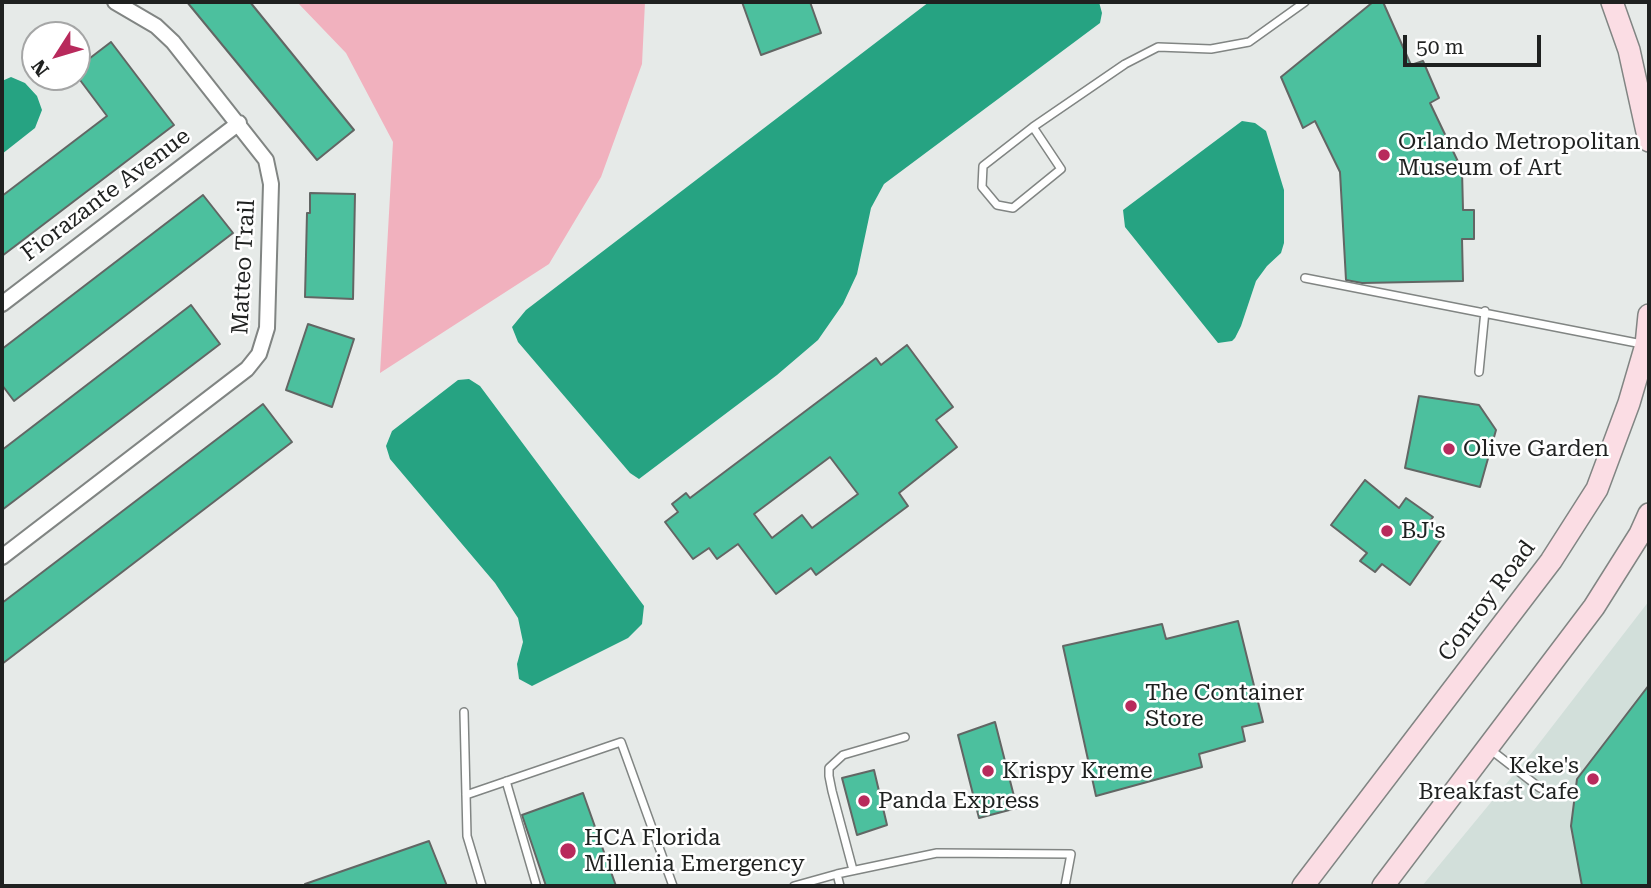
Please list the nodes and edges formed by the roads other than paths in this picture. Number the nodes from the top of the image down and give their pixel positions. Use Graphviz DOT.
graph roads {
  1 [pos="115,2"];
  2 [pos="1284,2"];
  3 [pos="1305,2"];
  4 [pos="1612,2"];
  5 [pos="1292,11"];
  6 [pos="239,123"];
  7 [pos="1033,127"];
  8 [pos="1649,141"];
  9 [pos="1305,278"];
  10 [pos="2,304"];
  11 [pos="1485,311"];
  12 [pos="1649,315"];
  13 [pos="1648,346"];
  14 [pos="1479,372"];
  15 [pos="1649,514"];
  16 [pos="2,556"];
  17 [pos="464,712"];
  18 [pos="905,737"];
  19 [pos="1487,747"];
  20 [pos="506,782"];
  21 [pos="1540,788"];
  22 [pos="466,795"];
  23 [pos="853,870"];
  24 [pos="837,874"];
  25 [pos="536,884"];
  26 [pos="482,886"];
  27 [pos="673,886"];
  28 [pos="794,886"];
  29 [pos="840,886"];
  30 [pos="1065,886"];
  31 [pos="1303,886"];
  32 [pos="1383,886"];
  1 -- 6 [label="street, Matteo Trail"];
  2 -- 5 [label="lane"];
  3 -- 5 [label="lane"];
  4 -- 8 [label="main road"];
  5 -- 7 [label="lane"];
  6 -- 10 [label="street, Fiorazante Avenue"];
  6 -- 16 [label="street, Matteo Trail"];
  7 -- 7 [label="lane"];
  9 -- 11 [label="lane"];
  11 -- 13 [label="lane"];
  11 -- 14 [label="lane"];
  12 -- 13 [label="main road, Conroy Road"];
  13 -- 31 [label="main road, Conroy Road"];
  15 -- 19 [label="main road"];
  17 -- 22 [label="lane"];
  18 -- 23 [label="lane"];
  19 -- 21 [label="lane"];
  19 -- 32 [label="main road"];
  20 -- 22 [label="lane"];
  20 -- 25 [label="lane"];
  20 -- 27 [label="lane"];
  22 -- 26 [label="lane"];
  23 -- 24 [label="lane"];
  23 -- 30 [label="lane"];
  24 -- 28 [label="lane"];
  24 -- 29 [label="lane"];
}
